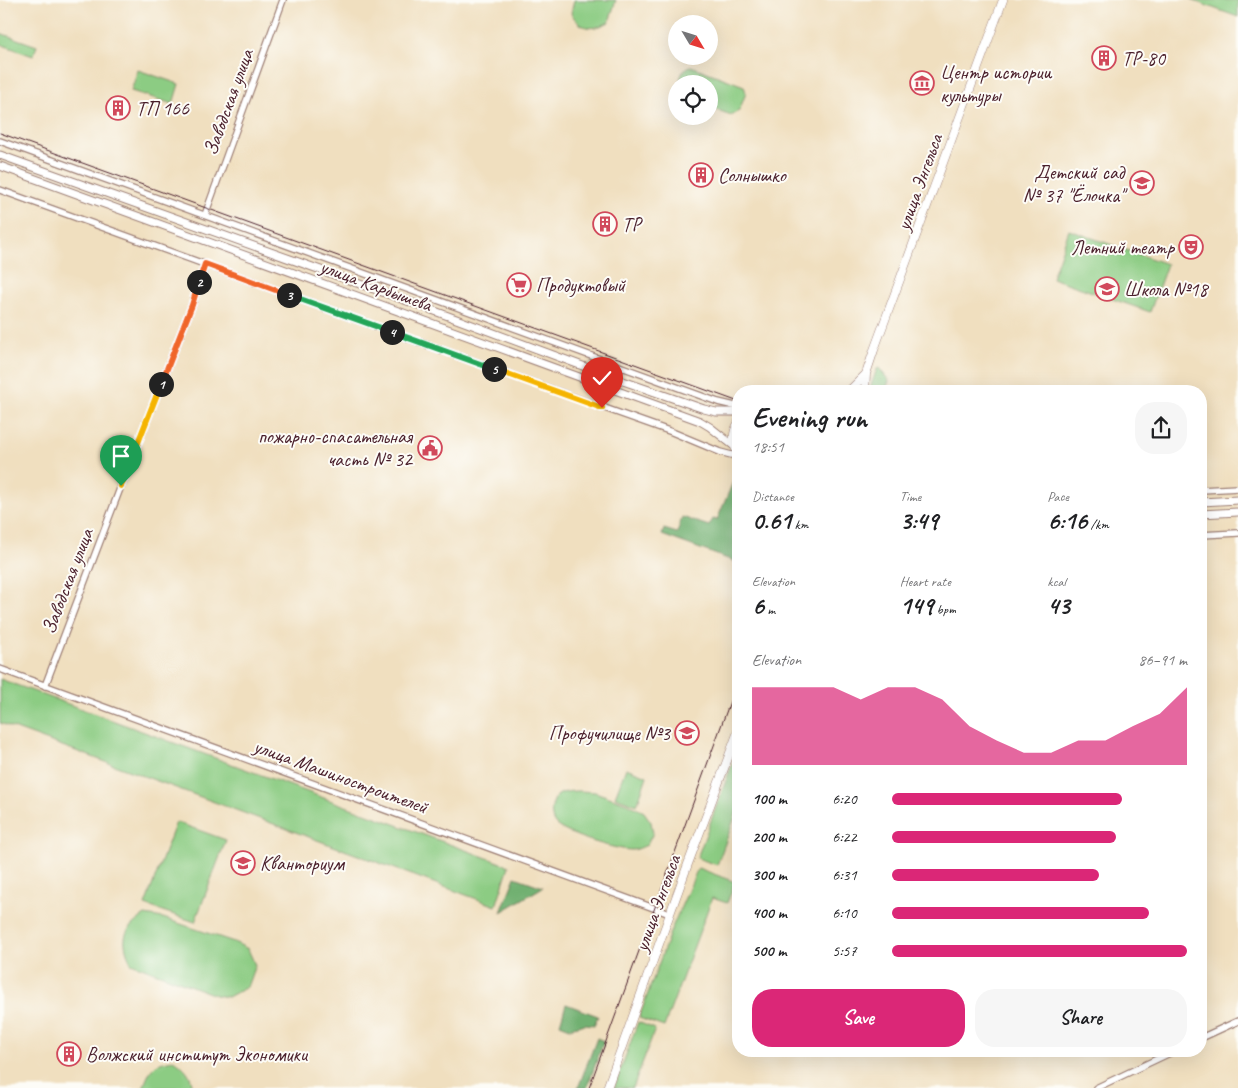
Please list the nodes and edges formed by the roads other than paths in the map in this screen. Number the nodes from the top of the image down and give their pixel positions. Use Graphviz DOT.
graph roads {
  1 [pos="283,0"];
  2 [pos="1003,0"];
  3 [pos="0,141"];
  4 [pos="0,155"];
  5 [pos="0,166"];
  6 [pos="0,190"];
  7 [pos="204,214"];
  8 [pos="205,264"];
  9 [pos="866,374"];
  10 [pos="856,385"];
  11 [pos="865,385"];
  12 [pos="732,405"];
  13 [pos="732,412"];
  14 [pos="732,444"];
  15 [pos="732,455"];
  16 [pos="1238,488"];
  17 [pos="1207,490"];
  18 [pos="1238,500"];
  19 [pos="1207,502"];
  20 [pos="1238,512"];
  21 [pos="1207,514"];
  22 [pos="1238,533"];
  23 [pos="1207,535"];
  24 [pos="0,669"];
  25 [pos="45,686"];
  26 [pos="732,748"];
  27 [pos="670,914"];
  28 [pos="1238,1021"];
  29 [pos="1207,1035"];
  30 [pos="1161,1057"];
  31 [pos="608,1088"];
  32 [pos="1096,1088"];
  1 -- 7 [label="street, Заводская улица"];
  2 -- 9 [label="main road, улица Энгельса"];
  3 -- 7 [label="street, улица Карбышева"];
  4 -- 13 [label="street, улица Карбышева"];
  5 -- 14 [label="street, улица Карбышева"];
  6 -- 8 [label="street, улица Карбышева"];
  7 -- 12 [label="street, улица Карбышева"];
  8 -- 15 [label="street, улица Карбышева"];
  8 -- 25 [label="street, Заводская улица"];
  9 -- 10 [label="main road, улица Энгельса"];
  9 -- 11 [label="main road, улица Энгельса"];
  16 -- 17 [label="street"];
  18 -- 19 [label="street"];
  20 -- 21 [label="street"];
  22 -- 23 [label="street"];
  24 -- 25 [label="street, улица Машиностроителей"];
  25 -- 27 [label="street, улица Машиностроителей"];
  26 -- 27 [label="main road, улица Энгельса"];
  27 -- 31 [label="main road, улица Энгельса"];
  28 -- 29 [label="street"];
  30 -- 32 [label="street"];
}
